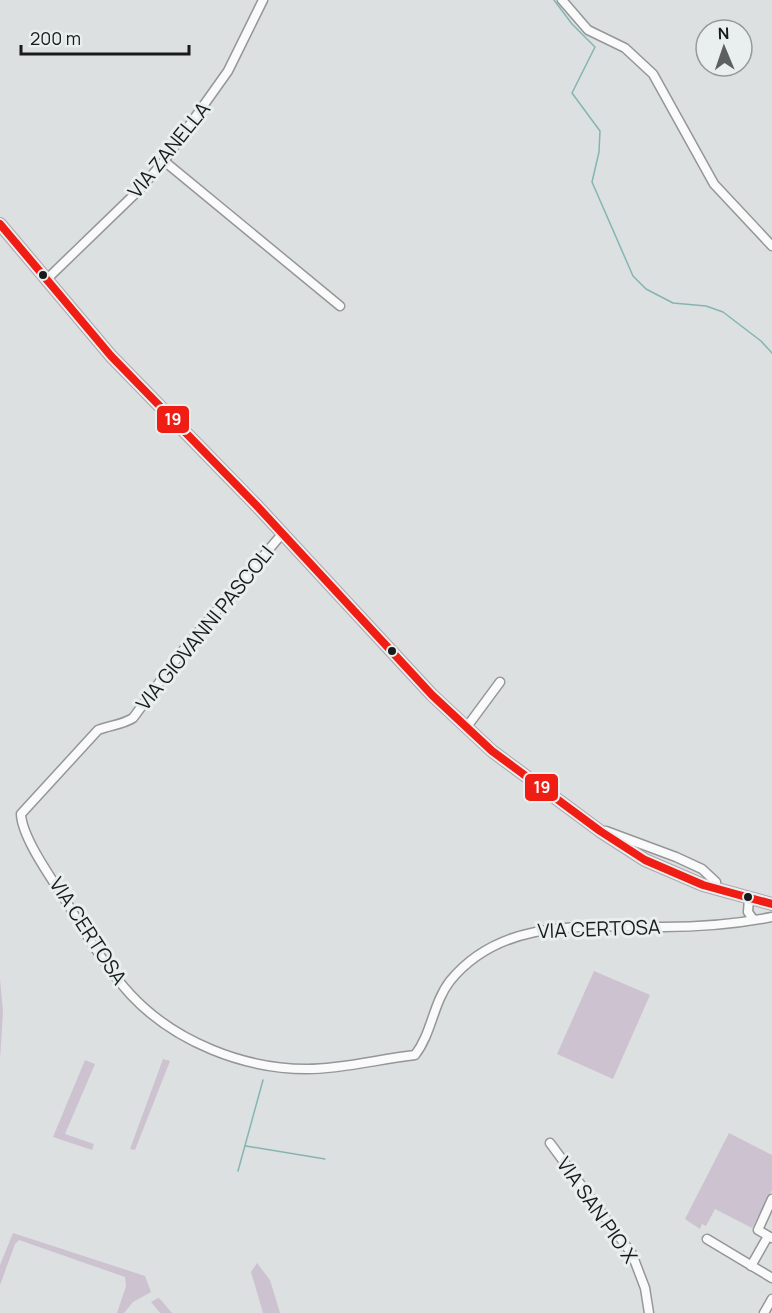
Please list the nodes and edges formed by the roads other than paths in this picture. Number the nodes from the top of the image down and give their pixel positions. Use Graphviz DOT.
graph roads {
  1 [pos="263,0"];
  2 [pos="561,0"];
  3 [pos="164,161"];
  4 [pos="0,224"];
  5 [pos="772,246"];
  6 [pos="46,279"];
  7 [pos="340,306"];
  8 [pos="282,534"];
  9 [pos="500,682"];
  10 [pos="466,728"];
  11 [pos="21,814"];
  12 [pos="600,831"];
  13 [pos="716,889"];
  14 [pos="749,898"];
  15 [pos="767,903"];
  16 [pos="772,917"];
  17 [pos="756,918"];
  18 [pos="550,1143"];
  19 [pos="772,1199"];
  20 [pos="770,1237"];
  21 [pos="707,1239"];
  22 [pos="751,1266"];
  23 [pos="772,1278"];
  24 [pos="772,1299"];
  25 [pos="649,1313"];
  26 [pos="764,1313"];
  1 -- 3 [label="street, VIA ZANELLA"];
  2 -- 5 [label="street"];
  3 -- 6 [label="street, VIA ZANELLA"];
  3 -- 7 [label="street"];
  4 -- 6 [label="main road"];
  6 -- 8 [label="main road"];
  8 -- 10 [label="main road"];
  8 -- 11 [label="street, VIA GIOVANNI PASCOLI"];
  9 -- 10 [label="street"];
  10 -- 12 [label="main road"];
  11 -- 17 [label="street, VIA CERTOSA"];
  12 -- 13 [label="main road"];
  12 -- 13 [label="street"];
  13 -- 14 [label="main road"];
  14 -- 15 [label="main road"];
  14 -- 17 [label="street"];
  15 -- 17 [label="street"];
  16 -- 17 [label="street, VIA CERTOSA"];
  18 -- 25 [label="street, VIA SAN PIO X"];
  19 -- 20 [label="street"];
  20 -- 22 [label="street"];
  21 -- 22 [label="street"];
  22 -- 23 [label="street"];
  24 -- 26 [label="street"];
}
